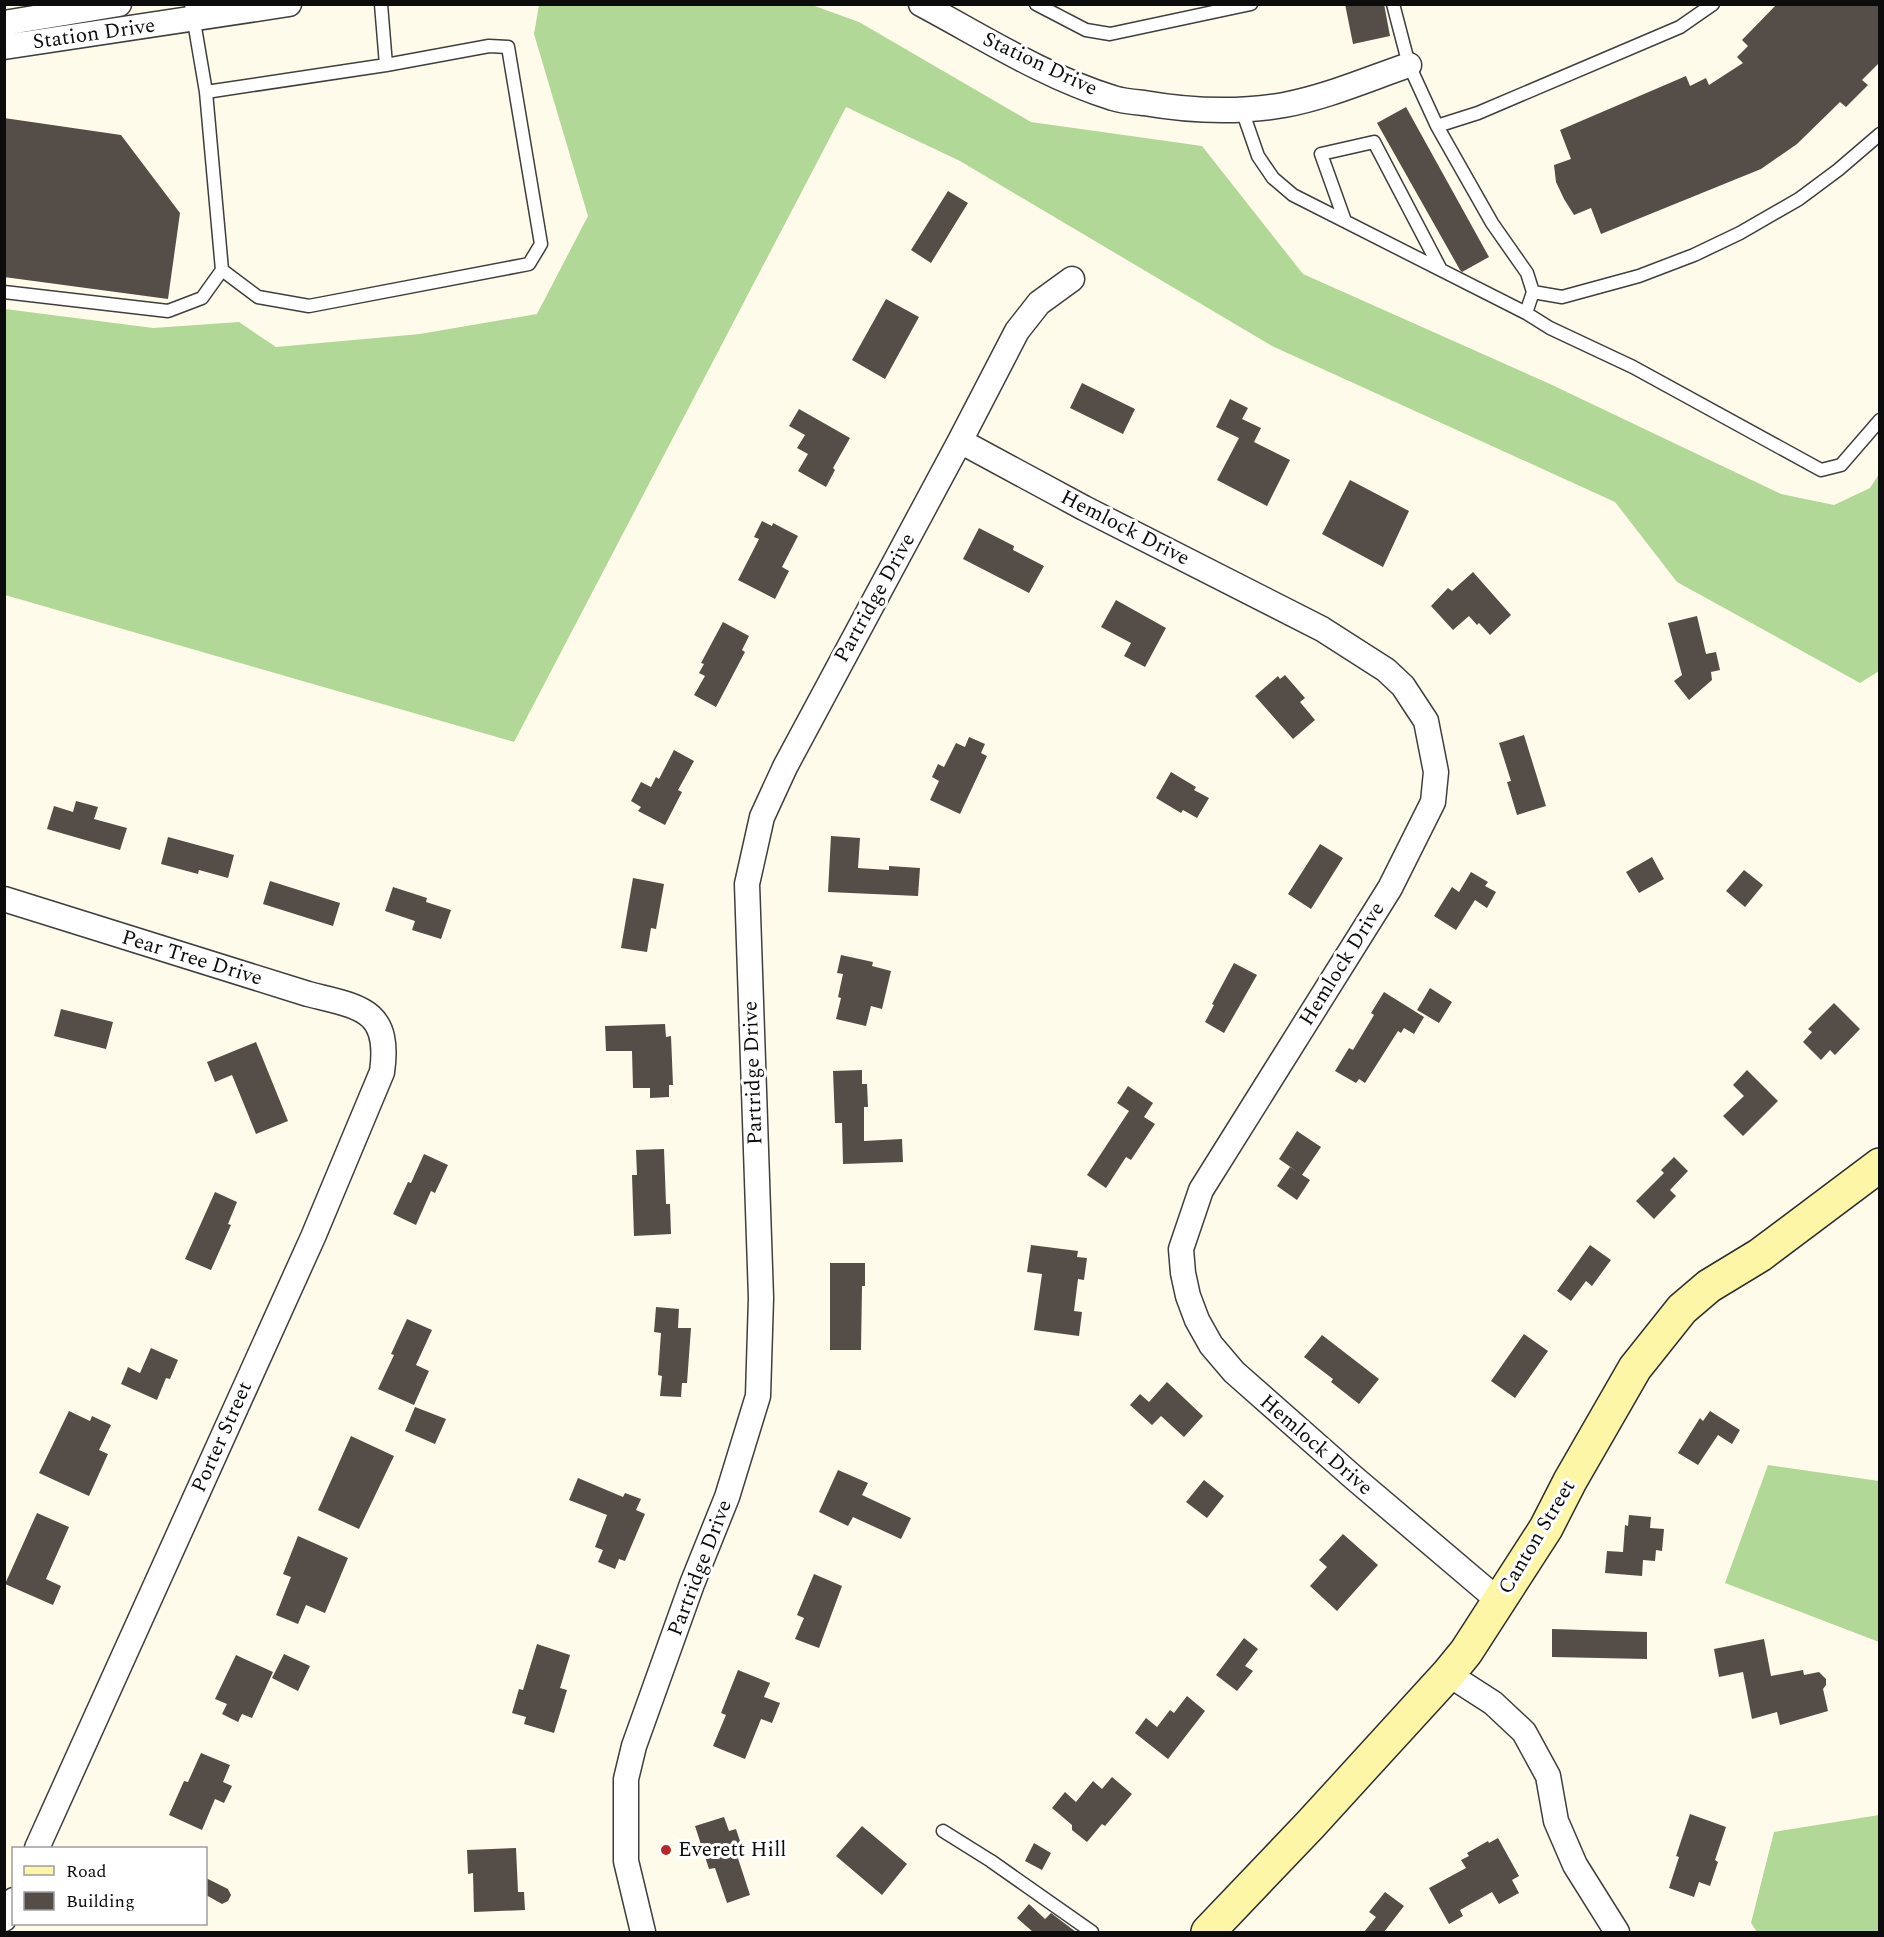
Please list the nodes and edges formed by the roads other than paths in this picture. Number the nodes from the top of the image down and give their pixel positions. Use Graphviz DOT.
graph roads {
  1 [pos="119,4"];
  2 [pos="289,4"];
  3 [pos="381,4"];
  4 [pos="1036,4"];
  5 [pos="1251,4"];
  6 [pos="1393,4"];
  7 [pos="1713,4"];
  8 [pos="932,7"];
  9 [pos="192,12"];
  10 [pos="4,23"];
  11 [pos="4,47"];
  12 [pos="386,65"];
  13 [pos="1409,65"];
  14 [pos="206,92"];
  15 [pos="1242,110"];
  16 [pos="1437,126"];
  17 [pos="1880,134"];
  18 [pos="1345,220"];
  19 [pos="1440,268"];
  20 [pos="222,270"];
  21 [pos="1072,279"];
  22 [pos="4,292"];
  23 [pos="1533,292"];
  24 [pos="1526,313"];
  25 [pos="1880,420"];
  26 [pos="960,441"];
  27 [pos="4,899"];
  28 [pos="376,1022"];
  29 [pos="1880,1164"];
  30 [pos="1499,1601"];
  31 [pos="1448,1674"];
  32 [pos="943,1831"];
  33 [pos="37,1847"];
  34 [pos="12,1904"];
  35 [pos="4,1919"];
  36 [pos="643,1932"];
  37 [pos="1092,1932"];
  38 [pos="1208,1932"];
  39 [pos="1617,1932"];
  1 -- 10 [label="street, Station Drive"];
  2 -- 9 [label="street, Station Drive"];
  3 -- 12 [label="lane"];
  4 -- 5 [label="lane"];
  6 -- 13 [label="lane"];
  7 -- 16 [label="lane"];
  8 -- 15 [label="street, Station Drive"];
  9 -- 11 [label="street, Station Drive"];
  9 -- 14 [label="lane"];
  12 -- 14 [label="lane"];
  12 -- 20 [label="lane"];
  13 -- 15 [label="street, Station Drive"];
  13 -- 16 [label="lane"];
  14 -- 20 [label="lane"];
  15 -- 18 [label="lane"];
  16 -- 23 [label="lane"];
  17 -- 23 [label="lane"];
  18 -- 19 [label="lane"];
  18 -- 19 [label="lane"];
  19 -- 24 [label="lane"];
  20 -- 22 [label="lane"];
  21 -- 26 [label="street, Partridge Drive"];
  23 -- 24 [label="lane"];
  24 -- 25 [label="lane"];
  26 -- 30 [label="street, Hemlock Drive"];
  26 -- 36 [label="street, Partridge Drive"];
  27 -- 28 [label="street, Pear Tree Drive"];
  28 -- 33 [label="street, Porter Street"];
  29 -- 30 [label="main road, Canton Street"];
  30 -- 31 [label="main road, Canton Street"];
  31 -- 38 [label="main road, Canton Street"];
  31 -- 39 [label="street"];
  32 -- 37 [label="lane"];
  34 -- 35 [label="street"];
}
